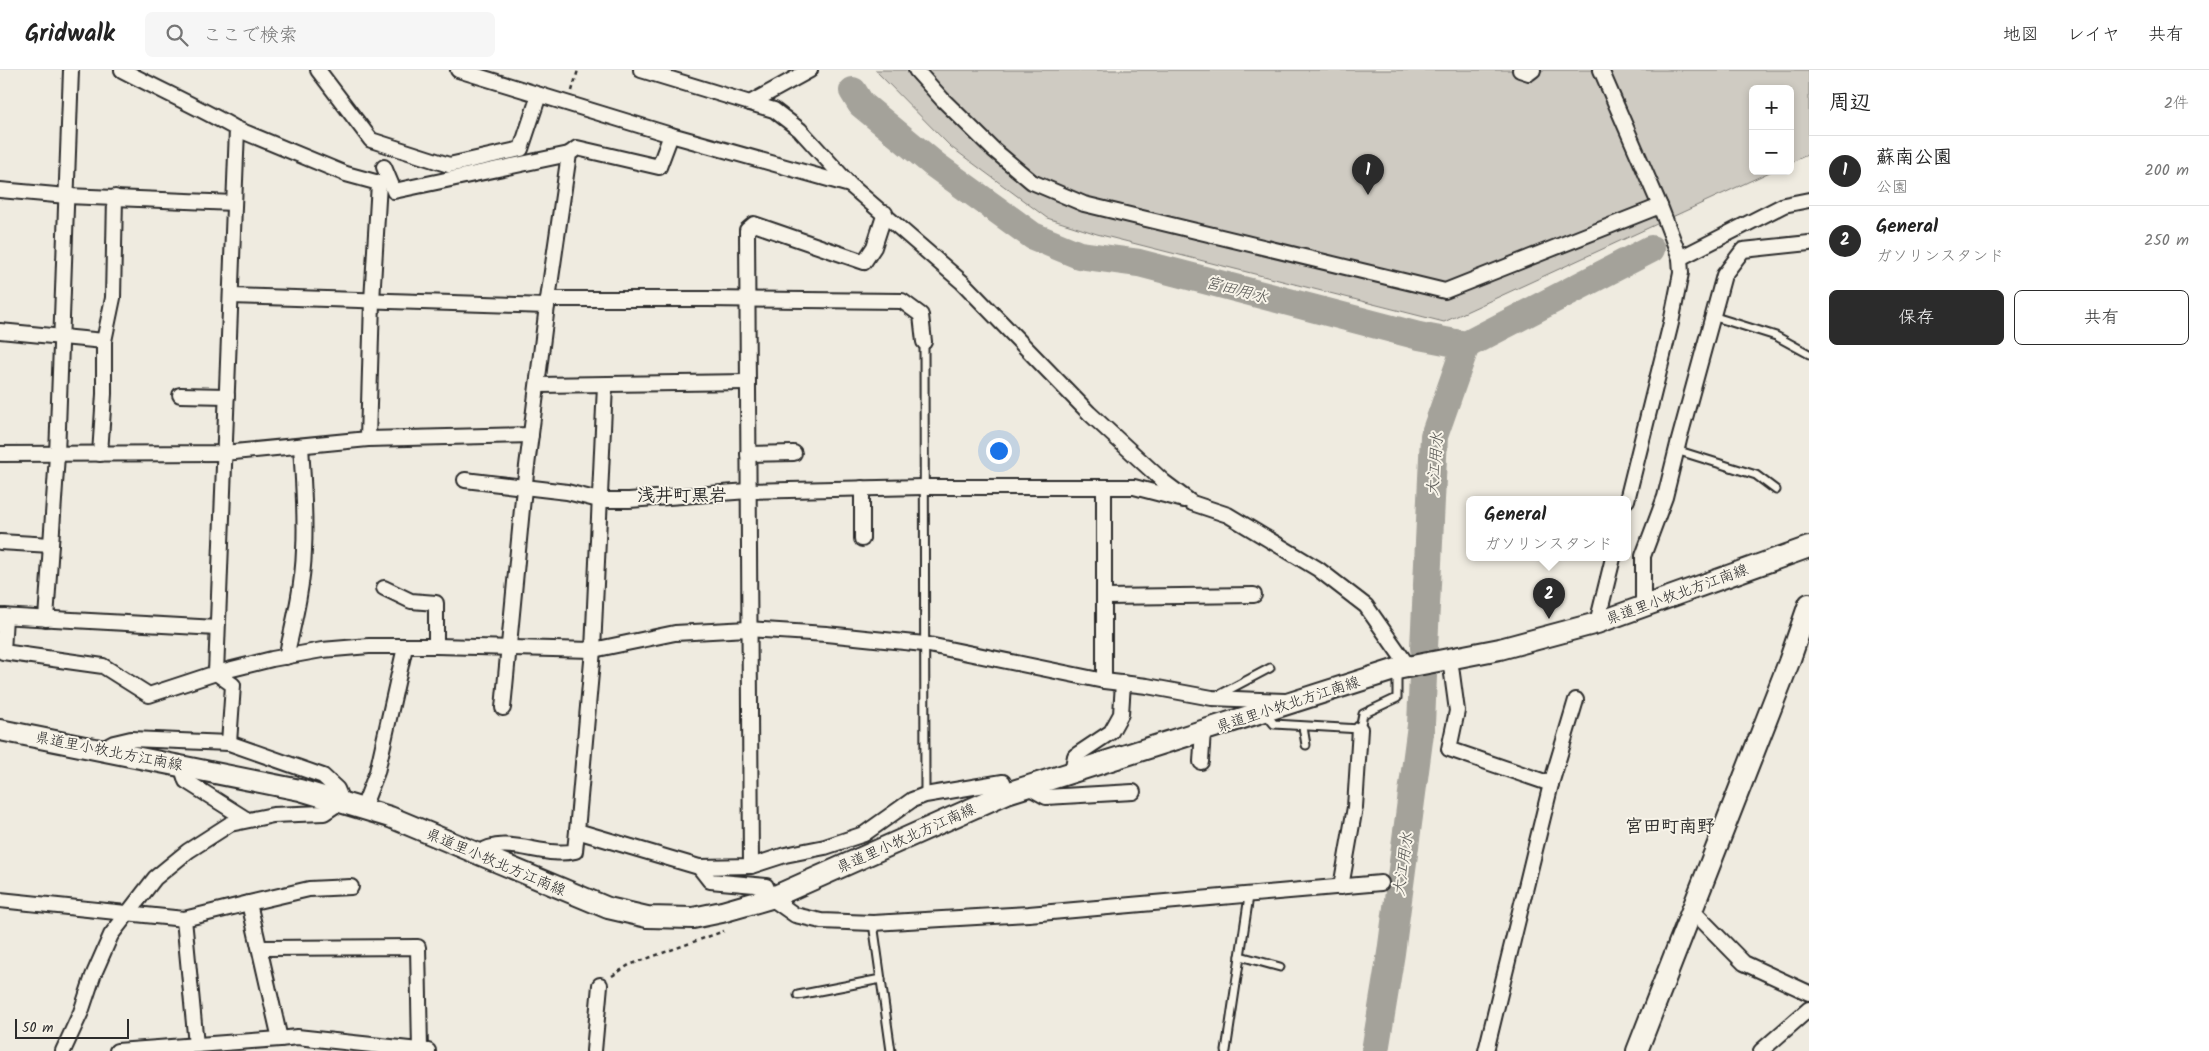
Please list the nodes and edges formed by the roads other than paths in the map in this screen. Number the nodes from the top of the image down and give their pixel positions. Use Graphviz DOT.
graph roads {
  1 [pos="70,70"];
  2 [pos="122,70"];
  3 [pos="318,70"];
  4 [pos="458,70"];
  5 [pos="641,70"];
  6 [pos="810,70"];
  7 [pos="916,70"];
  8 [pos="1520,70"];
  9 [pos="1534,70"];
  10 [pos="1600,70"];
  11 [pos="539,95"];
  12 [pos="750,103"];
  13 [pos="237,129"];
  14 [pos="671,135"];
  15 [pos="569,154"];
  16 [pos="384,167"];
  17 [pos="850,185"];
  18 [pos="0,190"];
  19 [pos="67,196"];
  20 [pos="116,197"];
  21 [pos="1809,200"];
  22 [pos="234,203"];
  23 [pos="1660,206"];
  24 [pos="885,213"];
  25 [pos="1809,243"];
  26 [pos="1680,258"];
  27 [pos="231,296"];
  28 [pos="748,300"];
  29 [pos="372,301"];
  30 [pos="548,303"];
  31 [pos="1712,316"];
  32 [pos="0,331"];
  33 [pos="61,336"];
  34 [pos="104,341"];
  35 [pos="924,342"];
  36 [pos="1809,354"];
  37 [pos="748,382"];
  38 [pos="538,385"];
  39 [pos="605,385"];
  40 [pos="180,395"];
  41 [pos="227,396"];
  42 [pos="531,436"];
  43 [pos="368,439"];
  44 [pos="301,446"];
  45 [pos="1676,450"];
  46 [pos="224,453"];
  47 [pos="794,453"];
  48 [pos="0,454"];
  49 [pos="100,454"];
  50 [pos="748,454"];
  51 [pos="56,455"];
  52 [pos="465,480"];
  53 [pos="923,487"];
  54 [pos="1104,487"];
  55 [pos="525,488"];
  56 [pos="862,488"];
  57 [pos="1776,490"];
  58 [pos="748,491"];
  59 [pos="1628,496"];
  60 [pos="598,500"];
  61 [pos="1192,503"];
  62 [pos="862,539"];
  63 [pos="0,542"];
  64 [pos="50,545"];
  65 [pos="1809,547"];
  66 [pos="1612,561"];
  67 [pos="384,588"];
  68 [pos="1254,595"];
  69 [pos="1105,597"];
  70 [pos="1643,606"];
  71 [pos="1807,615"];
  72 [pos="2,616"];
  73 [pos="46,619"];
  74 [pos="1597,623"];
  75 [pos="217,628"];
  76 [pos="748,629"];
  77 [pos="924,644"];
  78 [pos="436,646"];
  79 [pos="510,646"];
  80 [pos="405,647"];
  81 [pos="593,650"];
  82 [pos="286,657"];
  83 [pos="1450,659"];
  84 [pos="1270,668"];
  85 [pos="1403,668"];
  86 [pos="216,673"];
  87 [pos="1104,681"];
  88 [pos="1123,683"];
  89 [pos="1212,698"];
  90 [pos="1576,700"];
  91 [pos="1293,702"];
  92 [pos="503,708"];
  93 [pos="1264,711"];
  94 [pos="1303,727"];
  95 [pos="1360,729"];
  96 [pos="0,730"];
  97 [pos="1202,730"];
  98 [pos="229,743"];
  99 [pos="1306,745"];
  100 [pos="101,750"];
  101 [pos="1201,762"];
  102 [pos="181,765"];
  103 [pos="1072,772"];
  104 [pos="1551,784"];
  105 [pos="1028,787"];
  106 [pos="1133,792"];
  107 [pos="1006,794"];
  108 [pos="925,795"];
  109 [pos="342,801"];
  110 [pos="363,808"];
  111 [pos="246,819"];
  112 [pos="577,831"];
  113 [pos="477,854"];
  114 [pos="751,866"];
  115 [pos="699,867"];
  116 [pos="1381,883"];
  117 [pos="351,887"];
  118 [pos="1341,887"];
  119 [pos="1249,896"];
  120 [pos="771,898"];
  121 [pos="0,900"];
  122 [pos="249,903"];
  123 [pos="1691,909"];
  124 [pos="128,913"];
  125 [pos="184,919"];
  126 [pos="873,923"];
  127 [pos="261,948"];
  128 [pos="1240,956"];
  129 [pos="1280,967"];
  130 [pos="881,979"];
  131 [pos="600,985"];
  132 [pos="1809,993"];
  133 [pos="798,995"];
  134 [pos="1809,1008"];
  135 [pos="280,1039"];
  136 [pos="196,1045"];
  137 [pos="405,1050"];
  138 [pos="424,1050"];
  139 [pos="64,1051"];
  140 [pos="117,1051"];
  141 [pos="594,1051"];
  142 [pos="891,1051"];
  143 [pos="1226,1051"];
  144 [pos="1486,1051"];
  145 [pos="1637,1051"];
  146 [pos="1761,1051"];
  1 -- 19 [label="street"];
  2 -- 13 [label="street"];
  3 -- 11 [label="street"];
  4 -- 11 [label="street"];
  5 -- 12 [label="street"];
  6 -- 12 [label="street"];
  7 -- 23 [label="street"];
  8 -- 9 [label="street"];
  10 -- 23 [label="street"];
  11 -- 14 [label="street"];
  12 -- 17 [label="street"];
  13 -- 22 [label="street"];
  13 -- 29 [label="street"];
  14 -- 15 [label="street"];
  14 -- 17 [label="street"];
  15 -- 16 [label="street"];
  15 -- 30 [label="street"];
  17 -- 24 [label="street"];
  18 -- 19 [label="street"];
  19 -- 20 [label="street"];
  19 -- 33 [label="street"];
  20 -- 22 [label="street"];
  20 -- 34 [label="street"];
  21 -- 26 [label="street"];
  22 -- 27 [label="street"];
  23 -- 26 [label="street"];
  24 -- 28 [label="street"];
  24 -- 61 [label="street"];
  25 -- 31 [label="street"];
  26 -- 59 [label="street"];
  27 -- 29 [label="street"];
  27 -- 41 [label="street"];
  28 -- 30 [label="street"];
  28 -- 35 [label="street"];
  28 -- 37 [label="street"];
  29 -- 30 [label="street"];
  29 -- 43 [label="street"];
  30 -- 38 [label="street"];
  31 -- 36 [label="lane"];
  31 -- 45 [label="street"];
  32 -- 33 [label="street"];
  33 -- 34 [label="street"];
  33 -- 51 [label="street"];
  34 -- 49 [label="street"];
  35 -- 53 [label="lane"];
  37 -- 39 [label="street"];
  37 -- 50 [label="street"];
  38 -- 39 [label="street"];
  38 -- 42 [label="street"];
  39 -- 60 [label="street"];
  40 -- 41 [label="street"];
  41 -- 46 [label="street"];
  42 -- 43 [label="street"];
  42 -- 55 [label="street"];
  43 -- 44 [label="street"];
  44 -- 46 [label="street"];
  44 -- 82 [label="street"];
  45 -- 57 [label="lane"];
  45 -- 70 [label="street"];
  46 -- 49 [label="street"];
  46 -- 75 [label="street"];
  47 -- 50 [label="street"];
  48 -- 51 [label="street"];
  49 -- 51 [label="street"];
  50 -- 58 [label="street"];
  51 -- 64 [label="street"];
  52 -- 55 [label="street"];
  53 -- 54 [label="street"];
  53 -- 56 [label="street"];
  53 -- 77 [label="lane"];
  54 -- 61 [label="street"];
  54 -- 69 [label="street"];
  55 -- 60 [label="street"];
  55 -- 79 [label="street"];
  56 -- 58 [label="street"];
  56 -- 62 [label="street"];
  58 -- 60 [label="street"];
  58 -- 76 [label="street"];
  60 -- 81 [label="street"];
  61 -- 85 [label="street"];
  63 -- 64 [label="street"];
  64 -- 73 [label="street"];
  65 -- 70 [label="main road, 県道里小牧北方江南線"];
  66 -- 74 [label="street"];
  67 -- 78 [label="street"];
  68 -- 69 [label="street"];
  69 -- 87 [label="street"];
  70 -- 74 [label="main road, 県道里小牧北方江南線"];
  71 -- 123 [label="main road"];
  72 -- 73 [label="street"];
  72 -- 86 [label="street"];
  73 -- 75 [label="street"];
  74 -- 83 [label="main road, 県道里小牧北方江南線"];
  75 -- 86 [label="street"];
  76 -- 77 [label="street"];
  76 -- 81 [label="street"];
  76 -- 114 [label="street"];
  77 -- 87 [label="street"];
  77 -- 108 [label="lane"];
  78 -- 79 [label="street"];
  78 -- 80 [label="street"];
  79 -- 81 [label="street"];
  79 -- 92 [label="street"];
  80 -- 82 [label="street"];
  80 -- 110 [label="street"];
  81 -- 112 [label="street"];
  82 -- 86 [label="street"];
  83 -- 85 [label="main road, 県道里小牧北方江南線"];
  83 -- 104 [label="street"];
  84 -- 89 [label="lane"];
  85 -- 91 [label="main road, 県道里小牧北方江南線"];
  85 -- 95 [label="lane"];
  86 -- 98 [label="street"];
  87 -- 88 [label="street"];
  88 -- 89 [label="street"];
  88 -- 103 [label="street"];
  89 -- 91 [label="street"];
  90 -- 104 [label="street"];
  91 -- 93 [label="main road, 県道里小牧北方江南線"];
  93 -- 94 [label="lane"];
  93 -- 97 [label="main road, 県道里小牧北方江南線"];
  94 -- 95 [label="lane"];
  94 -- 99 [label="lane"];
  95 -- 118 [label="street"];
  96 -- 100 [label="main road, 県道里小牧北方江南線"];
  97 -- 101 [label="street"];
  97 -- 103 [label="main road, 県道里小牧北方江南線"];
  98 -- 100 [label="street"];
  98 -- 109 [label="street"];
  100 -- 102 [label="main road, 県道里小牧北方江南線"];
  102 -- 109 [label="main road, 県道里小牧北方江南線"];
  102 -- 111 [label="street"];
  103 -- 105 [label="main road, 県道里小牧北方江南線"];
  104 -- 144 [label="street"];
  105 -- 106 [label="street"];
  105 -- 107 [label="main road, 県道里小牧北方江南線"];
  107 -- 108 [label="street"];
  107 -- 120 [label="main road, 県道里小牧北方江南線"];
  108 -- 114 [label="street"];
  109 -- 110 [label="main road, 県道里小牧北方江南線"];
  109 -- 111 [label="street"];
  110 -- 113 [label="main road, 県道里小牧北方江南線"];
  111 -- 124 [label="street"];
  112 -- 113 [label="street"];
  112 -- 115 [label="street"];
  113 -- 120 [label="main road, 県道里小牧北方江南線"];
  114 -- 115 [label="street"];
  115 -- 120 [label="street"];
  116 -- 118 [label="street"];
  117 -- 122 [label="street"];
  118 -- 119 [label="street"];
  119 -- 126 [label="street"];
  119 -- 128 [label="lane"];
  120 -- 126 [label="street"];
  121 -- 124 [label="street"];
  122 -- 125 [label="street"];
  122 -- 127 [label="street"];
  123 -- 132 [label="street"];
  123 -- 145 [label="main road"];
  124 -- 125 [label="street"];
  124 -- 139 [label="street"];
  125 -- 136 [label="street"];
  126 -- 130 [label="lane"];
  127 -- 135 [label="street"];
  127 -- 138 [label="street"];
  128 -- 129 [label="lane"];
  128 -- 143 [label="lane"];
  130 -- 133 [label="lane"];
  130 -- 142 [label="lane"];
  131 -- 141 [label="street"];
  134 -- 146 [label="street"];
  135 -- 136 [label="street"];
  135 -- 137 [label="street"];
  136 -- 140 [label="street"];
  137 -- 138 [label="street"];
}
